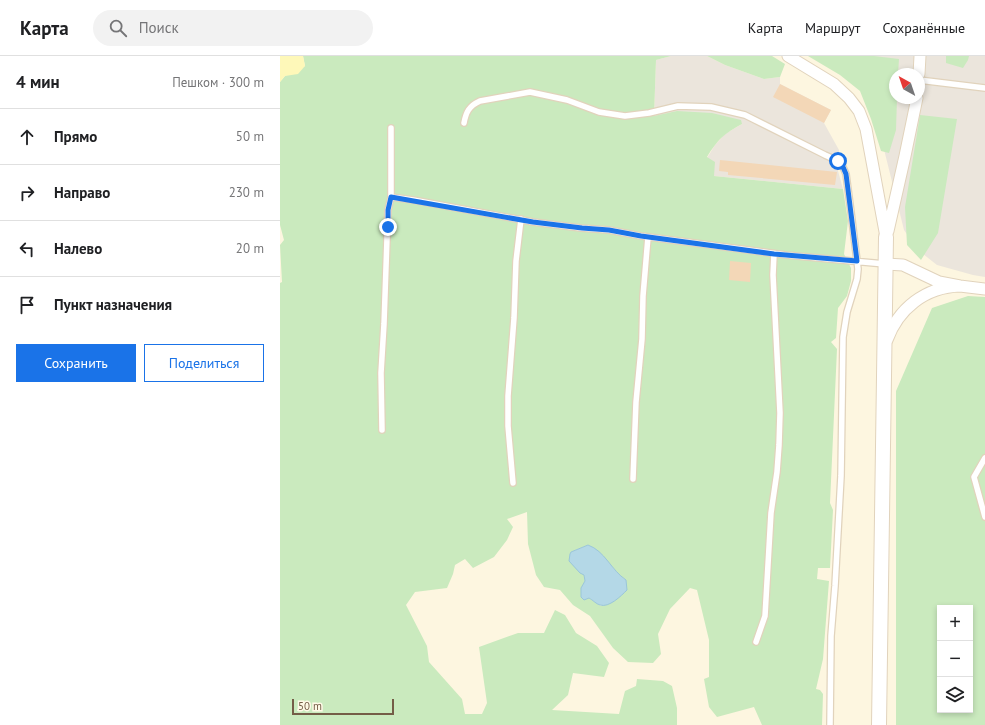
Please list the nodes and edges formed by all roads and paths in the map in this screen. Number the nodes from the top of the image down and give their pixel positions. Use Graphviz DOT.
graph roads {
  1 [pos="788,56"];
  2 [pos="920,56"];
  3 [pos="919,68"];
  4 [pos="925,81"];
  5 [pos="985,88"];
  6 [pos="915,104"];
  7 [pos="464,123"];
  8 [pos="391,128"];
  9 [pos="391,197"];
  10 [pos="521,219"];
  11 [pos="648,237"];
  12 [pos="886,237"];
  13 [pos="774,254"];
  14 [pos="857,261"];
  15 [pos="886,264"];
  16 [pos="960,286"];
  17 [pos="985,289"];
  18 [pos="884,350"];
  19 [pos="382,430"];
  20 [pos="985,458"];
  21 [pos="633,480"];
  22 [pos="513,483"];
  23 [pos="985,517"];
  24 [pos="756,642"];
  25 [pos="830,725"];
  26 [pos="879,725"];
  1 -- 12 [label="street"];
  2 -- 3 [label="street"];
  4 -- 5 [label="lane"];
  6 -- 12 [label="street"];
  7 -- 14 [label="lane"];
  8 -- 9 [label="lane"];
  9 -- 10 [label="lane"];
  9 -- 19 [label="lane"];
  10 -- 11 [label="lane"];
  10 -- 22 [label="lane"];
  11 -- 13 [label="lane"];
  11 -- 21 [label="lane"];
  12 -- 15 [label="street"];
  13 -- 14 [label="lane"];
  13 -- 24 [label="lane"];
  14 -- 15 [label="lane"];
  14 -- 25 [label="lane"];
  15 -- 16 [label="street"];
  15 -- 18 [label="street"];
  16 -- 17 [label="street"];
  16 -- 18 [label="street"];
  18 -- 26 [label="street"];
  20 -- 23 [label="lane"];
}
